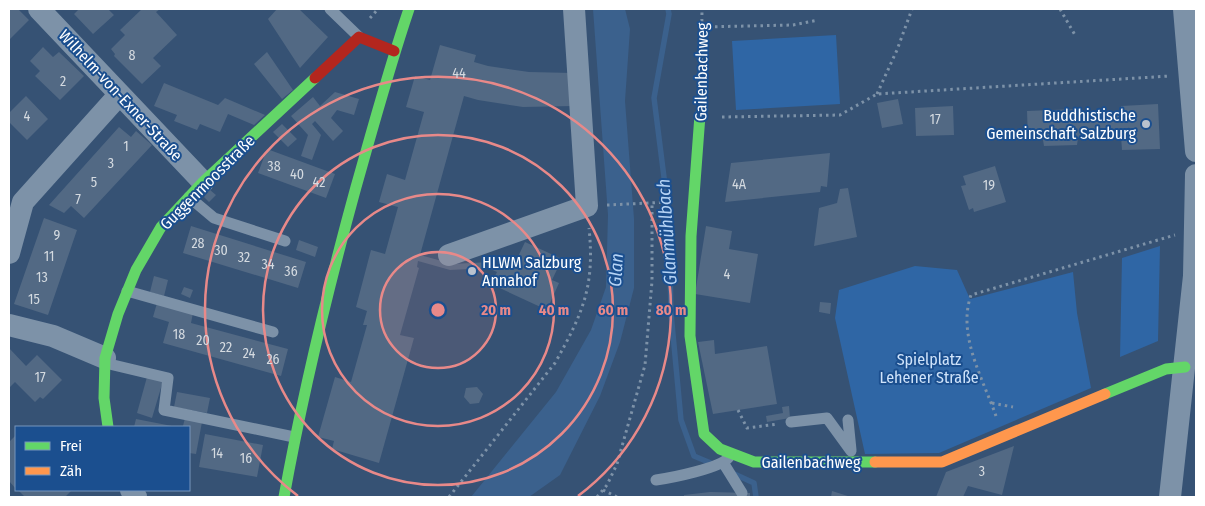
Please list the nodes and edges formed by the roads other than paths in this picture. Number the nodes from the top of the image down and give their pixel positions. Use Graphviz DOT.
graph roads {
  1 [pos="39,9"];
  2 [pos="330,9"];
  3 [pos="408,9"];
  4 [pos="574,9"];
  5 [pos="1184,9"];
  6 [pos="359,37"];
  7 [pos="394,51"];
  8 [pos="119,95"];
  9 [pos="700,115"];
  10 [pos="1196,151"];
  11 [pos="1196,175"];
  12 [pos="196,189"];
  13 [pos="285,241"];
  14 [pos="9,253"];
  15 [pos="449,255"];
  16 [pos="127,291"];
  17 [pos="9,325"];
  18 [pos="273,332"];
  19 [pos="105,360"];
  20 [pos="1185,367"];
  21 [pos="848,420"];
  22 [pos="791,422"];
  23 [pos="108,426"];
  24 [pos="294,436"];
  25 [pos="852,456"];
  26 [pos="722,462"];
  27 [pos="656,480"];
  28 [pos="742,493"];
  29 [pos="284,497"];
  30 [pos="1170,497"];
  1 -- 8 [label="street, Wilhelm-von-Exner-Straße"];
  2 -- 6 [label="lane"];
  3 -- 7 [label="street"];
  4 -- 15 [label="street"];
  5 -- 10 [label="street"];
  6 -- 7 [label="street"];
  6 -- 12 [label="street, Guggenmoosstraße"];
  7 -- 24 [label="street"];
  8 -- 12 [label="street, Wilhelm-von-Exner-Straße"];
  8 -- 14 [label="street"];
  9 -- 26 [label="street, Gailenbachweg"];
  11 -- 20 [label="street"];
  12 -- 13 [label="lane"];
  12 -- 16 [label="street, Guggenmoosstraße"];
  16 -- 18 [label="lane"];
  16 -- 19 [label="street, Guggenmoosstraße"];
  17 -- 19 [label="street"];
  19 -- 23 [label="street, Guggenmoosstraße"];
  19 -- 24 [label="lane"];
  20 -- 25 [label="street, Gailenbachweg"];
  20 -- 30 [label="street"];
  21 -- 25 [label="lane"];
  22 -- 25 [label="lane"];
  24 -- 29 [label="street"];
  25 -- 26 [label="street, Gailenbachweg"];
  26 -- 27 [label="lane"];
  26 -- 28 [label="lane"];
}
